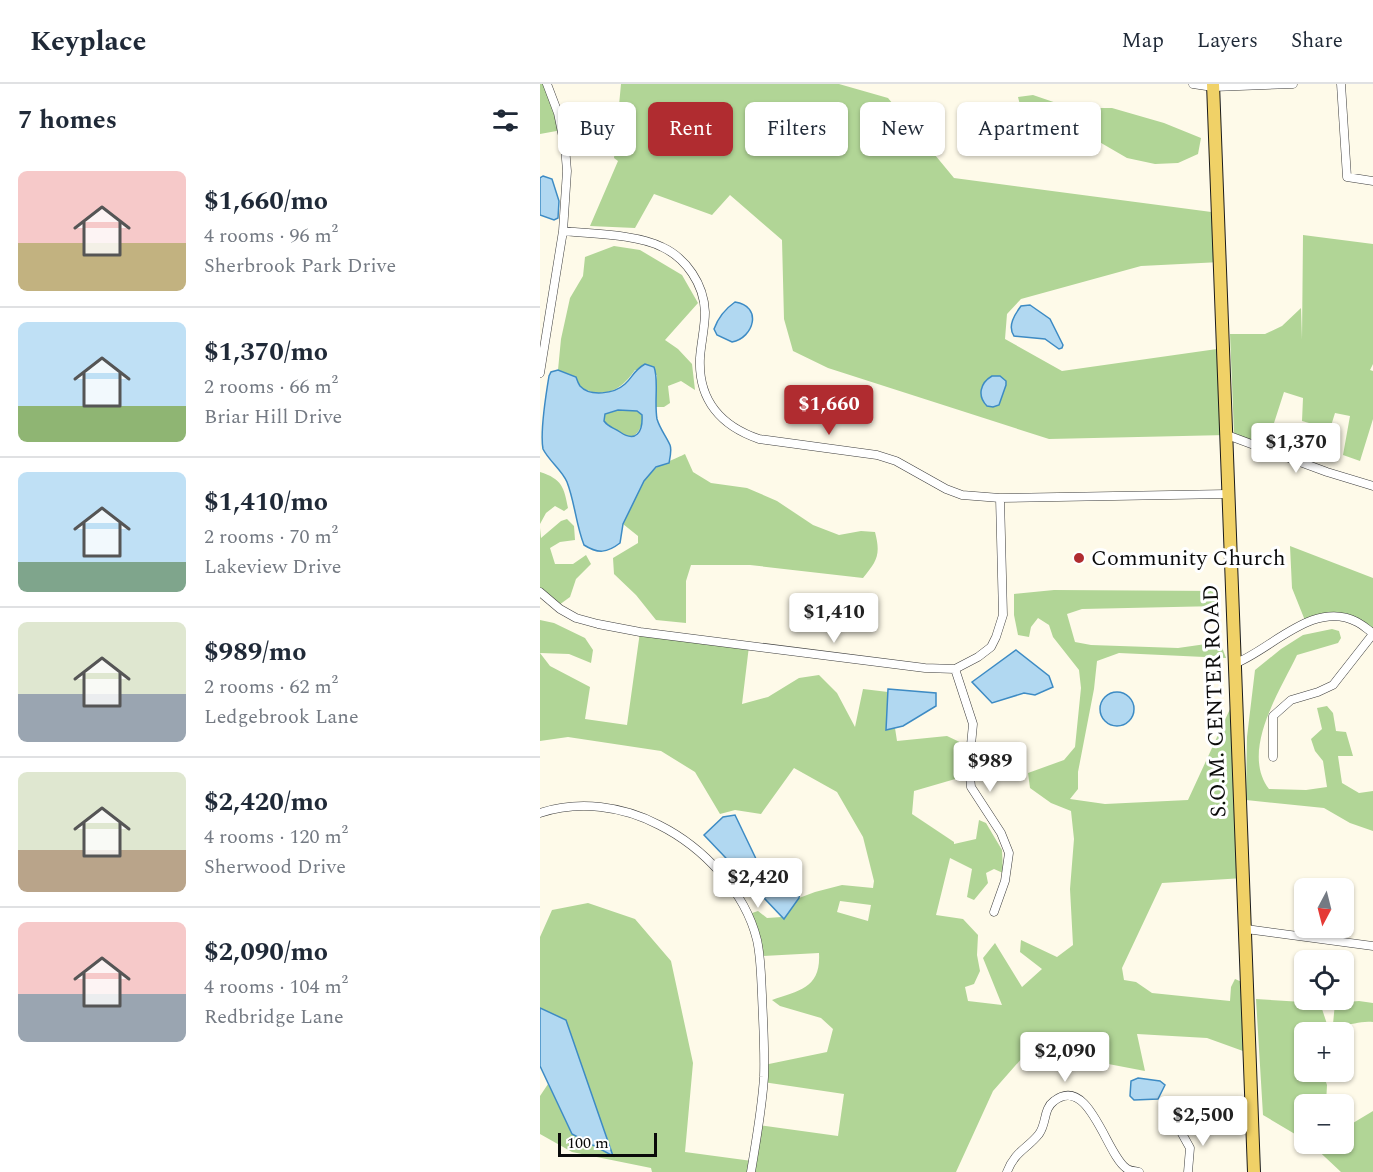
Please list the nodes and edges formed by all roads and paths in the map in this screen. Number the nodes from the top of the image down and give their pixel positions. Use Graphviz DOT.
graph roads {
  1 [pos="547,84"];
  2 [pos="1193,84"];
  3 [pos="1293,84"];
  4 [pos="1341,84"];
  5 [pos="1213,85"];
  6 [pos="1373,181"];
  7 [pos="562,231"];
  8 [pos="540,372"];
  9 [pos="1227,435"];
  10 [pos="1373,486"];
  11 [pos="1227,494"];
  12 [pos="1000,498"];
  13 [pos="540,592"];
  14 [pos="1373,634"];
  15 [pos="1234,664"];
  16 [pos="955,669"];
  17 [pos="1273,757"];
  18 [pos="540,813"];
  19 [pos="994,912"];
  20 [pos="1246,929"];
  21 [pos="1373,946"];
  22 [pos="1180,1130"];
  23 [pos="1125,1171"];
  24 [pos="751,1172"];
  25 [pos="1007,1172"];
  26 [pos="1139,1172"];
  27 [pos="1188,1172"];
  28 [pos="1254,1172"];
  1 -- 7 [label="street"];
  2 -- 5 [label="street"];
  3 -- 5 [label="street"];
  4 -- 6 [label="street"];
  5 -- 9 [label="main road, S.O.M. CENTER ROAD"];
  7 -- 8 [label="street"];
  7 -- 12 [label="street"];
  9 -- 10 [label="street"];
  9 -- 11 [label="main road, S.O.M. CENTER ROAD"];
  11 -- 12 [label="street"];
  11 -- 15 [label="main road, S.O.M. CENTER ROAD"];
  12 -- 16 [label="street"];
  13 -- 16 [label="street"];
  14 -- 15 [label="street"];
  14 -- 17 [label="street"];
  15 -- 20 [label="main road, S.O.M. CENTER ROAD"];
  16 -- 19 [label="street"];
  18 -- 24 [label="street"];
  20 -- 21 [label="street"];
  20 -- 28 [label="main road, S.O.M. CENTER ROAD"];
  22 -- 27 [label="street"];
  23 -- 25 [label="street"];
  23 -- 26 [label="street"];
}
